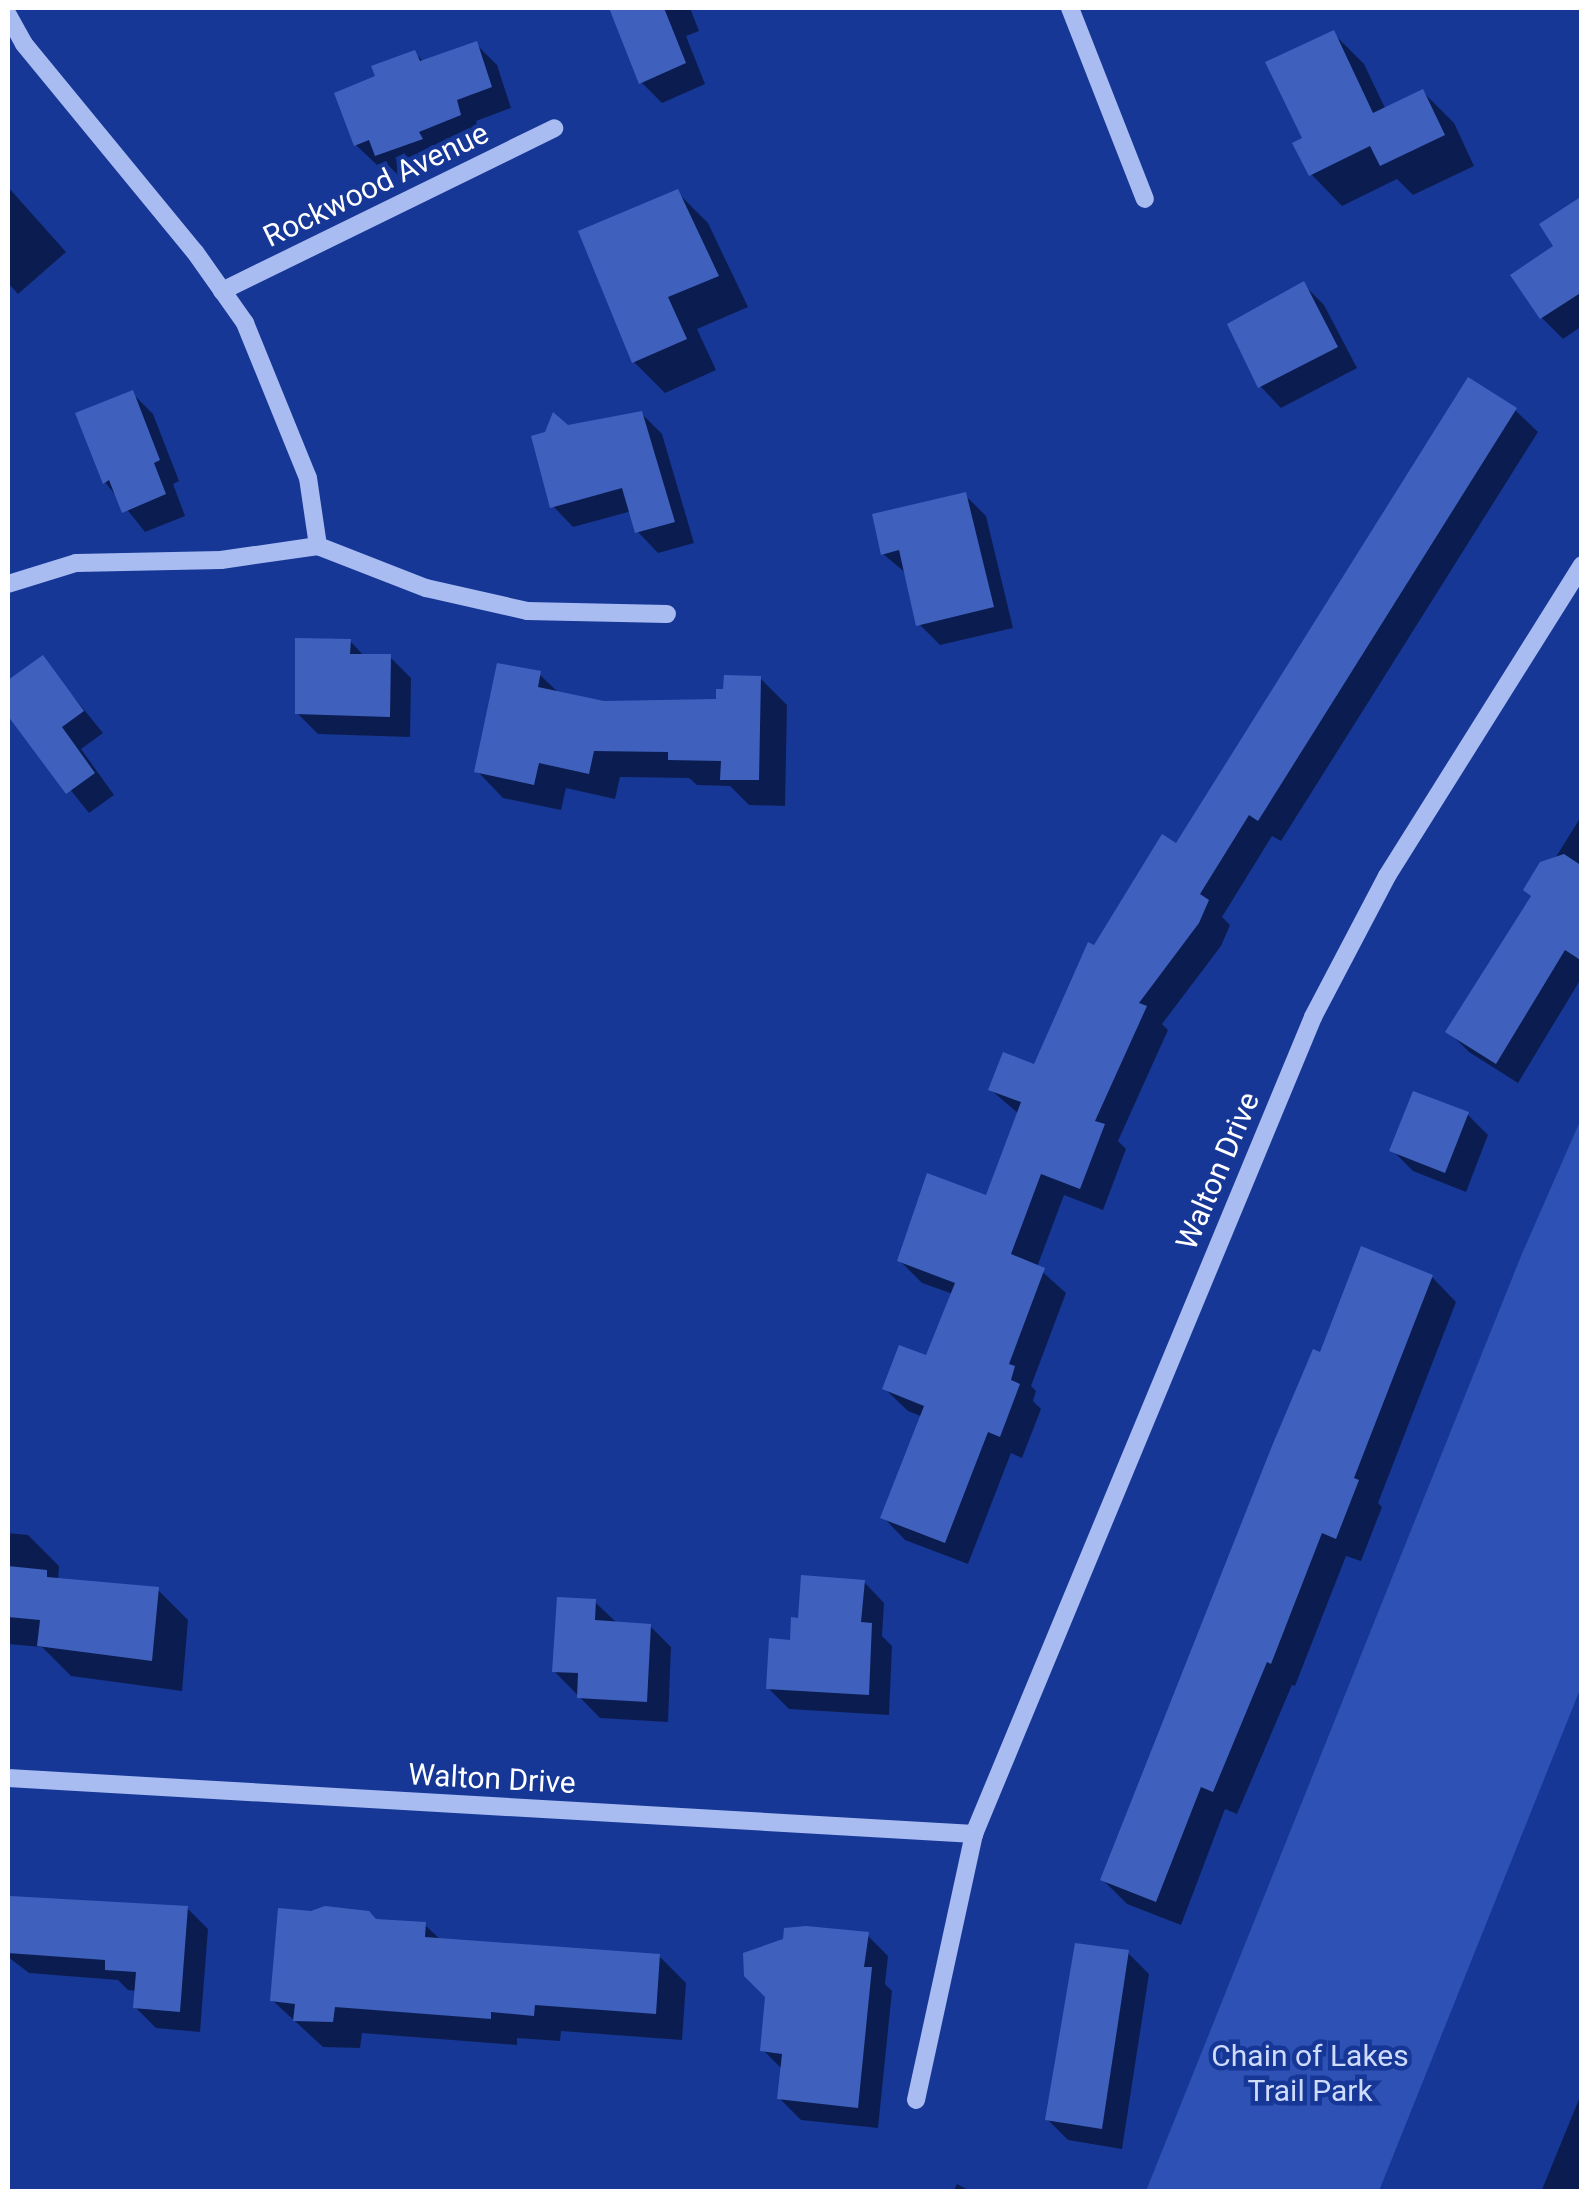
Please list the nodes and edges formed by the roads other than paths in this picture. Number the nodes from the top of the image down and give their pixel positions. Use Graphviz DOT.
graph roads {
  1 [pos="1070,8"];
  2 [pos="8,15"];
  3 [pos="554,128"];
  4 [pos="1145,200"];
  5 [pos="222,291"];
  6 [pos="318,546"];
  7 [pos="1582,564"];
  8 [pos="8,584"];
  9 [pos="667,614"];
  10 [pos="8,1778"];
  11 [pos="974,1834"];
  12 [pos="916,2100"];
  1 -- 4 [label="street"];
  2 -- 5 [label="street"];
  3 -- 5 [label="street, Rockwood Avenue"];
  5 -- 6 [label="street"];
  6 -- 8 [label="street"];
  6 -- 9 [label="street"];
  7 -- 11 [label="street, Walton Drive"];
  10 -- 11 [label="street, Walton Drive"];
  11 -- 12 [label="street, Walton Drive"];
}
